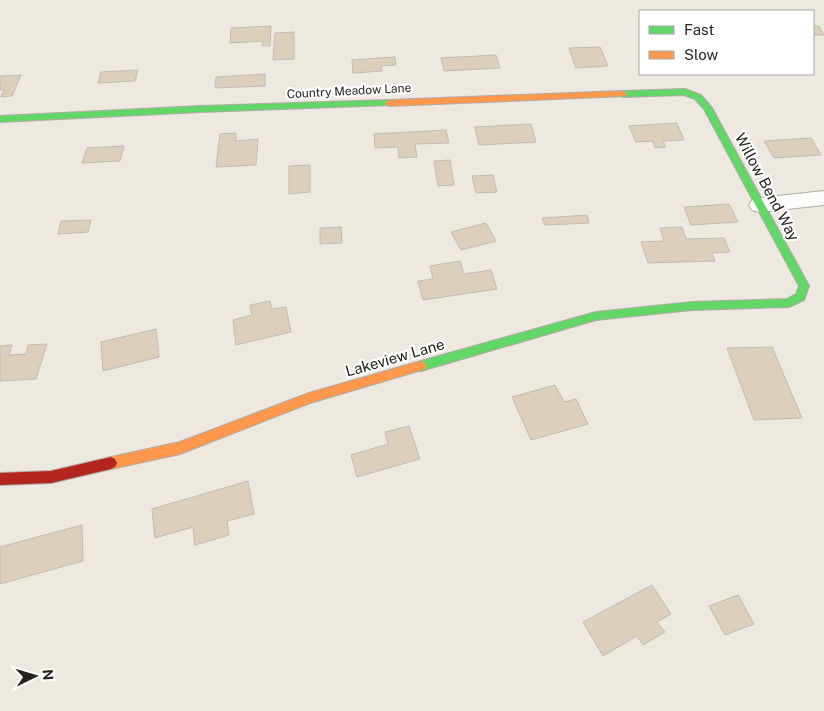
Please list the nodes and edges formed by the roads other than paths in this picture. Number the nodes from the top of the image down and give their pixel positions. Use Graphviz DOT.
graph roads {
  1 [pos="698,97"];
  2 [pos="0,119"];
  3 [pos="824,198"];
  4 [pos="759,205"];
  5 [pos="803,294"];
  6 [pos="0,479"];
  1 -- 2 [label="street, Country Meadow Lane"];
  1 -- 4 [label="street, Willow Bend Way"];
  3 -- 4 [label="street"];
  4 -- 5 [label="street, Willow Bend Way"];
  5 -- 6 [label="street, Lakeview Lane"];
}
